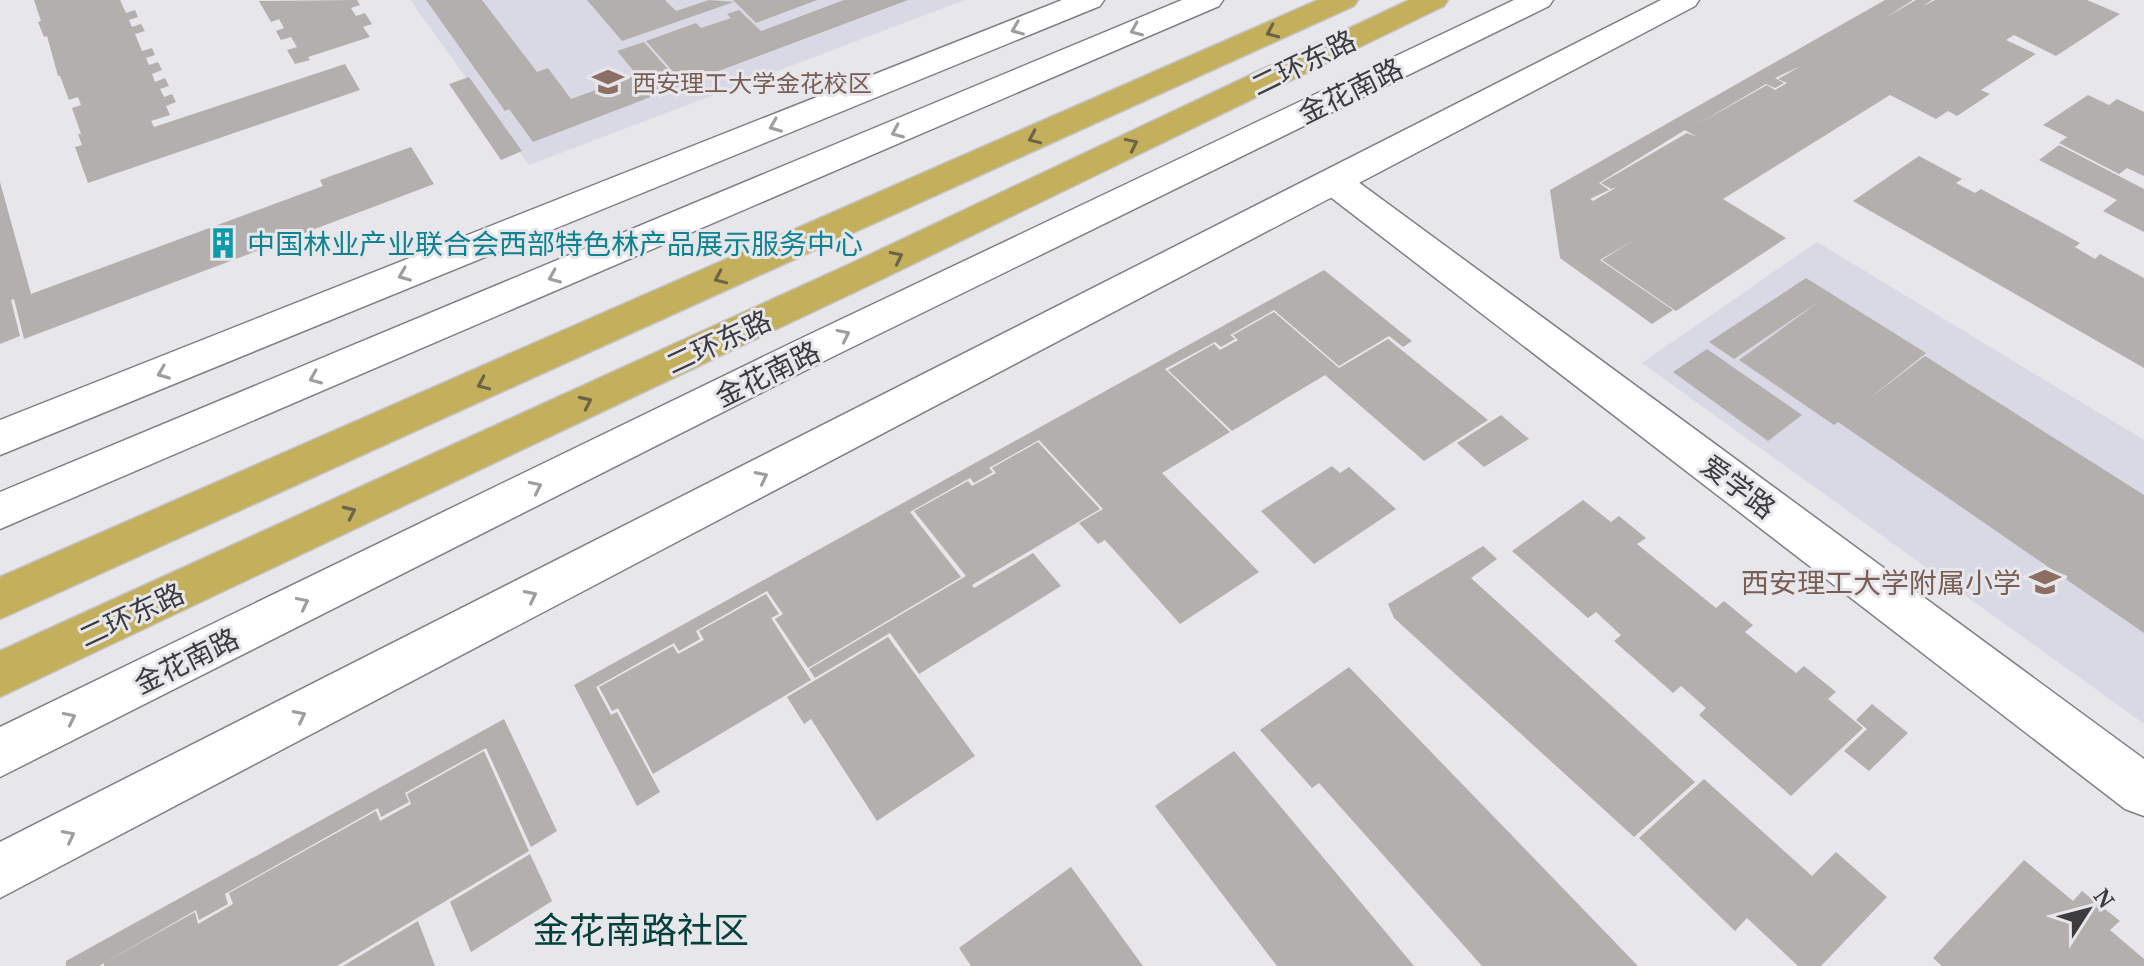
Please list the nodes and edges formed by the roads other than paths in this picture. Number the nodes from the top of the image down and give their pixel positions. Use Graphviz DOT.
graph roads {
  1 [pos="1089,0"];
  2 [pos="1208,0"];
  3 [pos="1343,0"];
  4 [pos="1538,0"];
  5 [pos="1684,0"];
  6 [pos="1427,3"];
  7 [pos="1333,181"];
  8 [pos="0,438"];
  9 [pos="0,511"];
  10 [pos="0,599"];
  11 [pos="0,675"];
  12 [pos="0,753"];
  13 [pos="2144,791"];
  14 [pos="0,871"];
  1 -- 8 [label="street, one-way"];
  2 -- 9 [label="street, one-way"];
  3 -- 10 [label="highway, 二环东路, one-way"];
  12 -- 4 [label="street, 金花南路, one-way"];
  5 -- 7 [label="street"];
  11 -- 6 [label="highway, 二环东路, one-way"];
  7 -- 13 [label="street, 爱学路"];
  14 -- 7 [label="street, one-way"];
}
